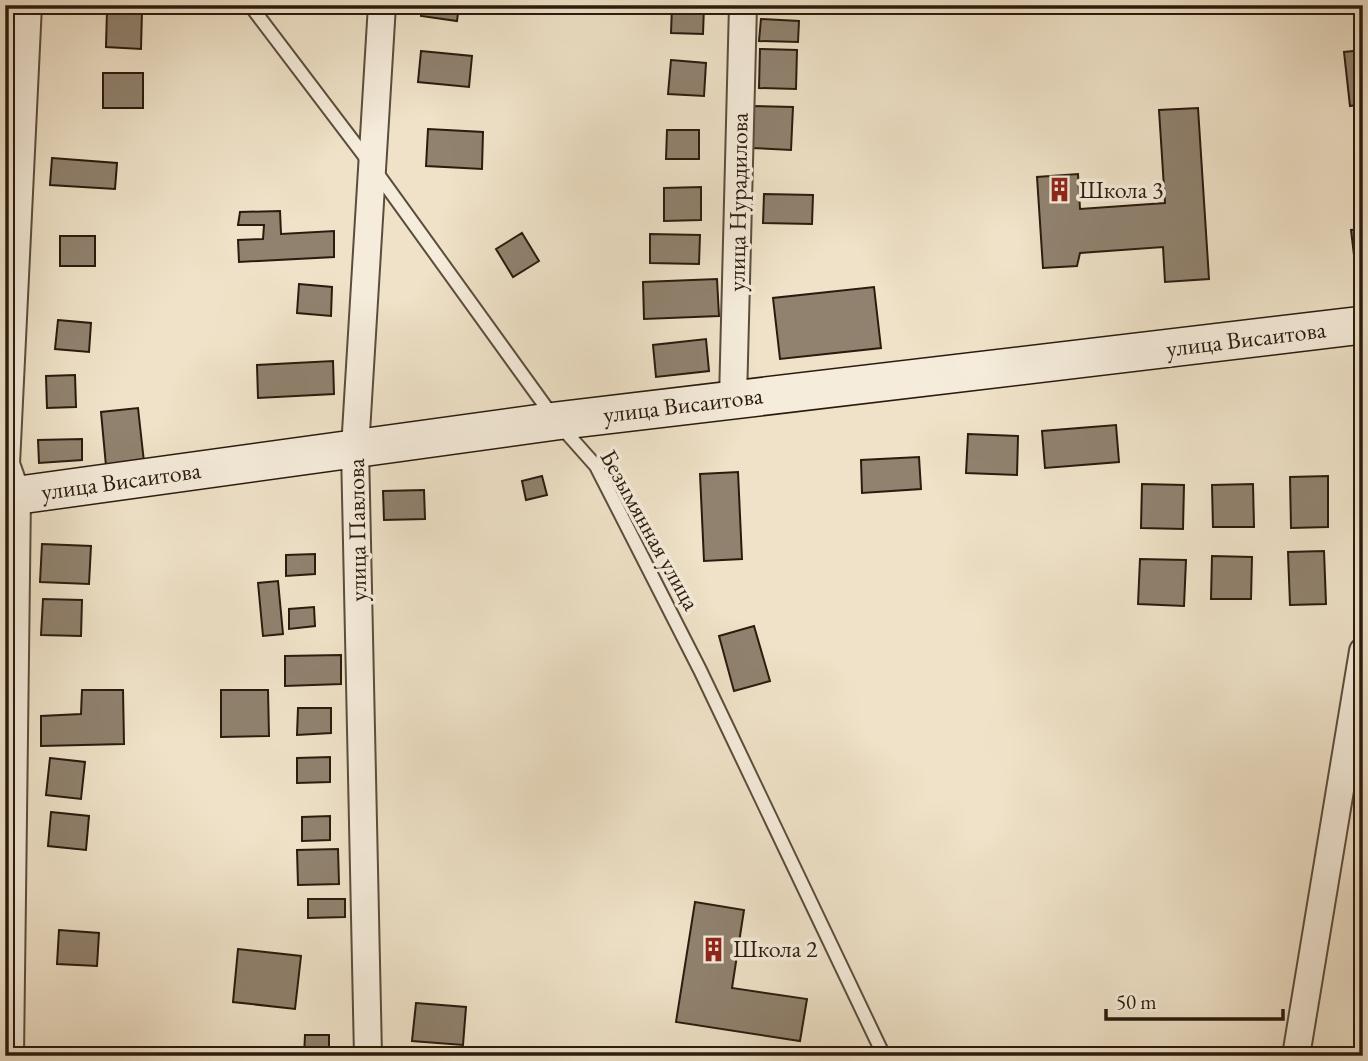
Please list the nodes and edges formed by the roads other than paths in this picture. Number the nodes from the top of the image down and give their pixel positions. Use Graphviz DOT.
graph roads {
  1 [pos="28,5"];
  2 [pos="250,5"];
  3 [pos="382,5"];
  4 [pos="743,5"];
  5 [pos="372,166"];
  6 [pos="1363,325"];
  7 [pos="733,399"];
  8 [pos="556,421"];
  9 [pos="355,449"];
  10 [pos="11,496"];
  11 [pos="1363,651"];
  12 [pos="9,1056"];
  13 [pos="368,1056"];
  14 [pos="884,1056"];
  15 [pos="1296,1056"];
  1 -- 10 [label="street"];
  2 -- 5 [label="lane, Безымянная улица"];
  3 -- 5 [label="street, улица Павлова"];
  4 -- 7 [label="street, улица Нурадилова"];
  5 -- 8 [label="lane, Безымянная улица"];
  5 -- 9 [label="street, улица Павлова"];
  6 -- 7 [label="street, улица Висаитова"];
  7 -- 8 [label="street, улица Висаитова"];
  8 -- 9 [label="street, улица Висаитова"];
  8 -- 14 [label="lane, Безымянная улица"];
  9 -- 10 [label="street, улица Висаитова"];
  9 -- 13 [label="street, улица Павлова"];
  10 -- 12 [label="street"];
  11 -- 15 [label="street"];
}
